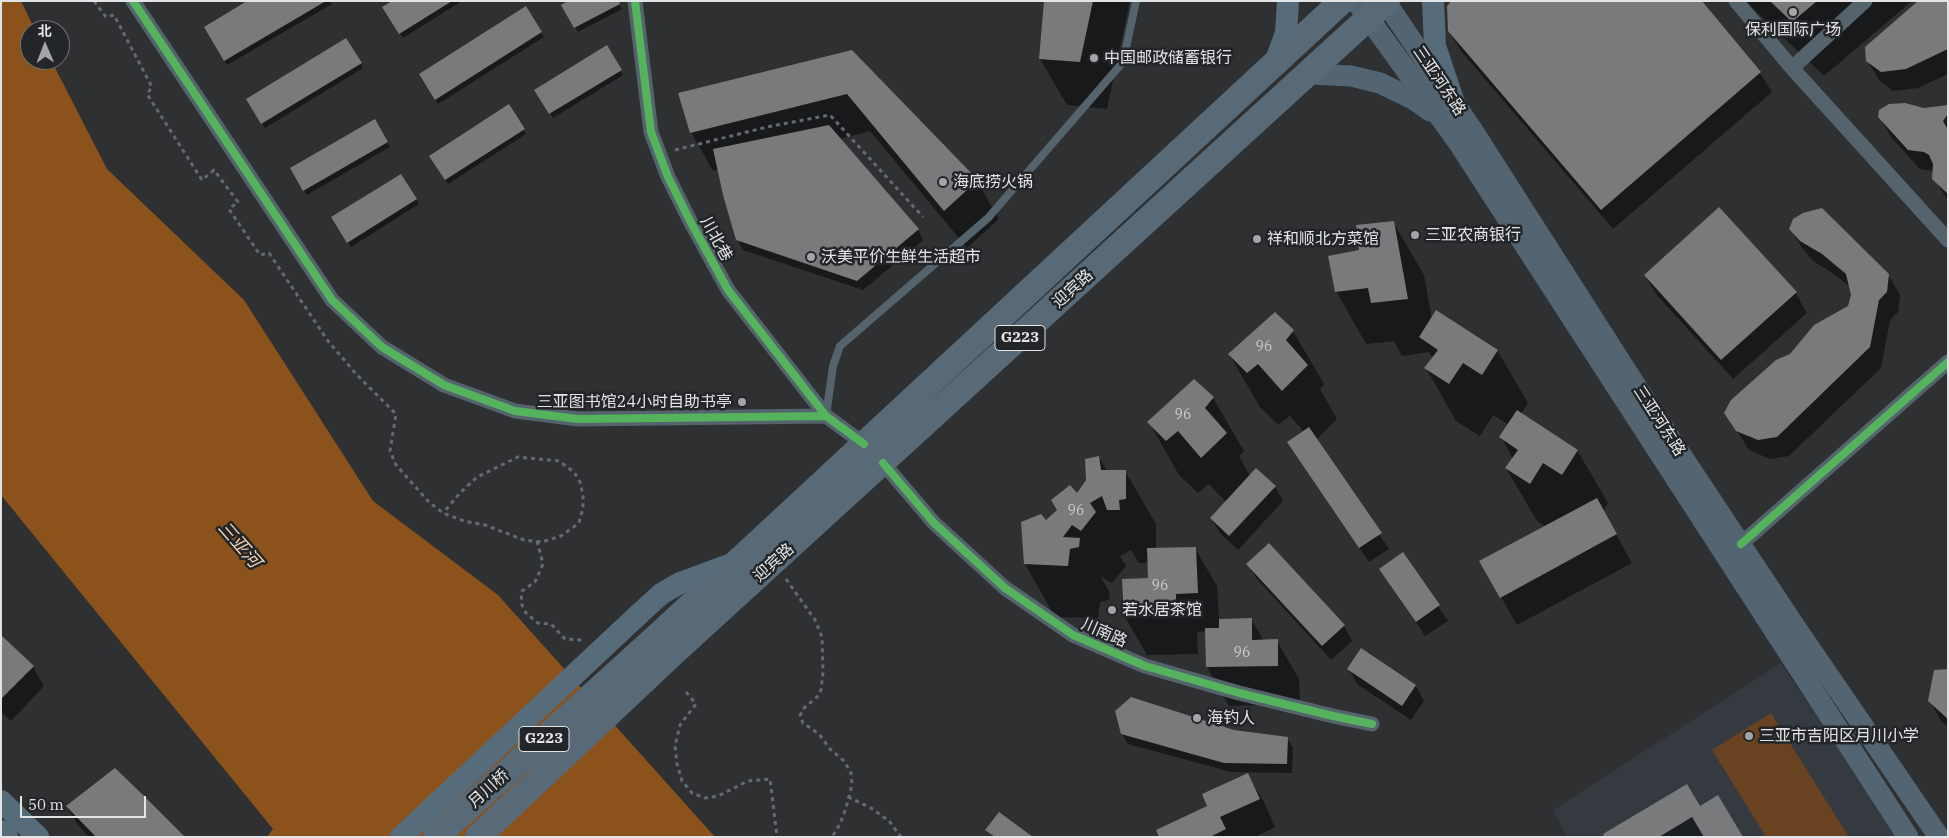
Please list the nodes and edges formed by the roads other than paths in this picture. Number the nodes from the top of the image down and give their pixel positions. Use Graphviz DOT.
graph roads {
  1 [pos="133,1"];
  2 [pos="635,1"];
  3 [pos="1136,1"];
  4 [pos="1288,1"];
  5 [pos="1342,1"];
  6 [pos="1433,1"];
  7 [pos="1736,1"];
  8 [pos="1865,1"];
  9 [pos="1377,5"];
  10 [pos="1275,63"];
  11 [pos="1792,68"];
  12 [pos="1309,74"];
  13 [pos="1449,112"];
  14 [pos="1948,240"];
  15 [pos="1948,362"];
  16 [pos="826,416"];
  17 [pos="864,444"];
  18 [pos="882,463"];
  19 [pos="1741,544"];
  20 [pos="738,562"];
  21 [pos="661,649"];
  22 [pos="1372,724"];
  23 [pos="1,801"];
  24 [pos="1,831"];
  25 [pos="7,837"];
  26 [pos="38,837"];
  27 [pos="401,837"];
  28 [pos="436,837"];
  29 [pos="478,837"];
  30 [pos="1908,837"];
  31 [pos="1939,837"];
  1 -- 16 [label="street"];
  2 -- 16 [label="street, 川北巷"];
  3 -- 16 [label="lane"];
  4 -- 10 [label="main road"];
  5 -- 10 [label="highway, 迎宾路 / G223"];
  6 -- 13 [label="main road"];
  7 -- 11 [label="street"];
  8 -- 11 [label="street"];
  9 -- 12 [label="highway, 迎宾路 / G223"];
  9 -- 13 [label="main road, 三亚河东路"];
  10 -- 17 [label="highway, 迎宾路 / G223"];
  11 -- 14 [label="street"];
  12 -- 13 [label="main road"];
  12 -- 18 [label="highway, 迎宾路 / G223"];
  13 -- 19 [label="main road, 三亚河东路"];
  13 -- 30 [label="main road, 三亚河东路"];
  15 -- 19 [label="street"];
  16 -- 17 [label="street, 川北巷"];
  17 -- 20 [label="highway, 迎宾路 / G223"];
  18 -- 21 [label="highway, 迎宾路 / G223"];
  18 -- 22 [label="street, 川南路"];
  19 -- 31 [label="main road, 三亚河东路"];
  20 -- 21 [label="highway, 迎宾路 / G223"];
  20 -- 27 [label="main road, bridge"];
  21 -- 28 [label="highway, 月川桥 / G223, bridge"];
  21 -- 29 [label="highway, 月川桥 / G223, bridge"];
  23 -- 26 [label="main road"];
  24 -- 25 [label="main road"];
}
